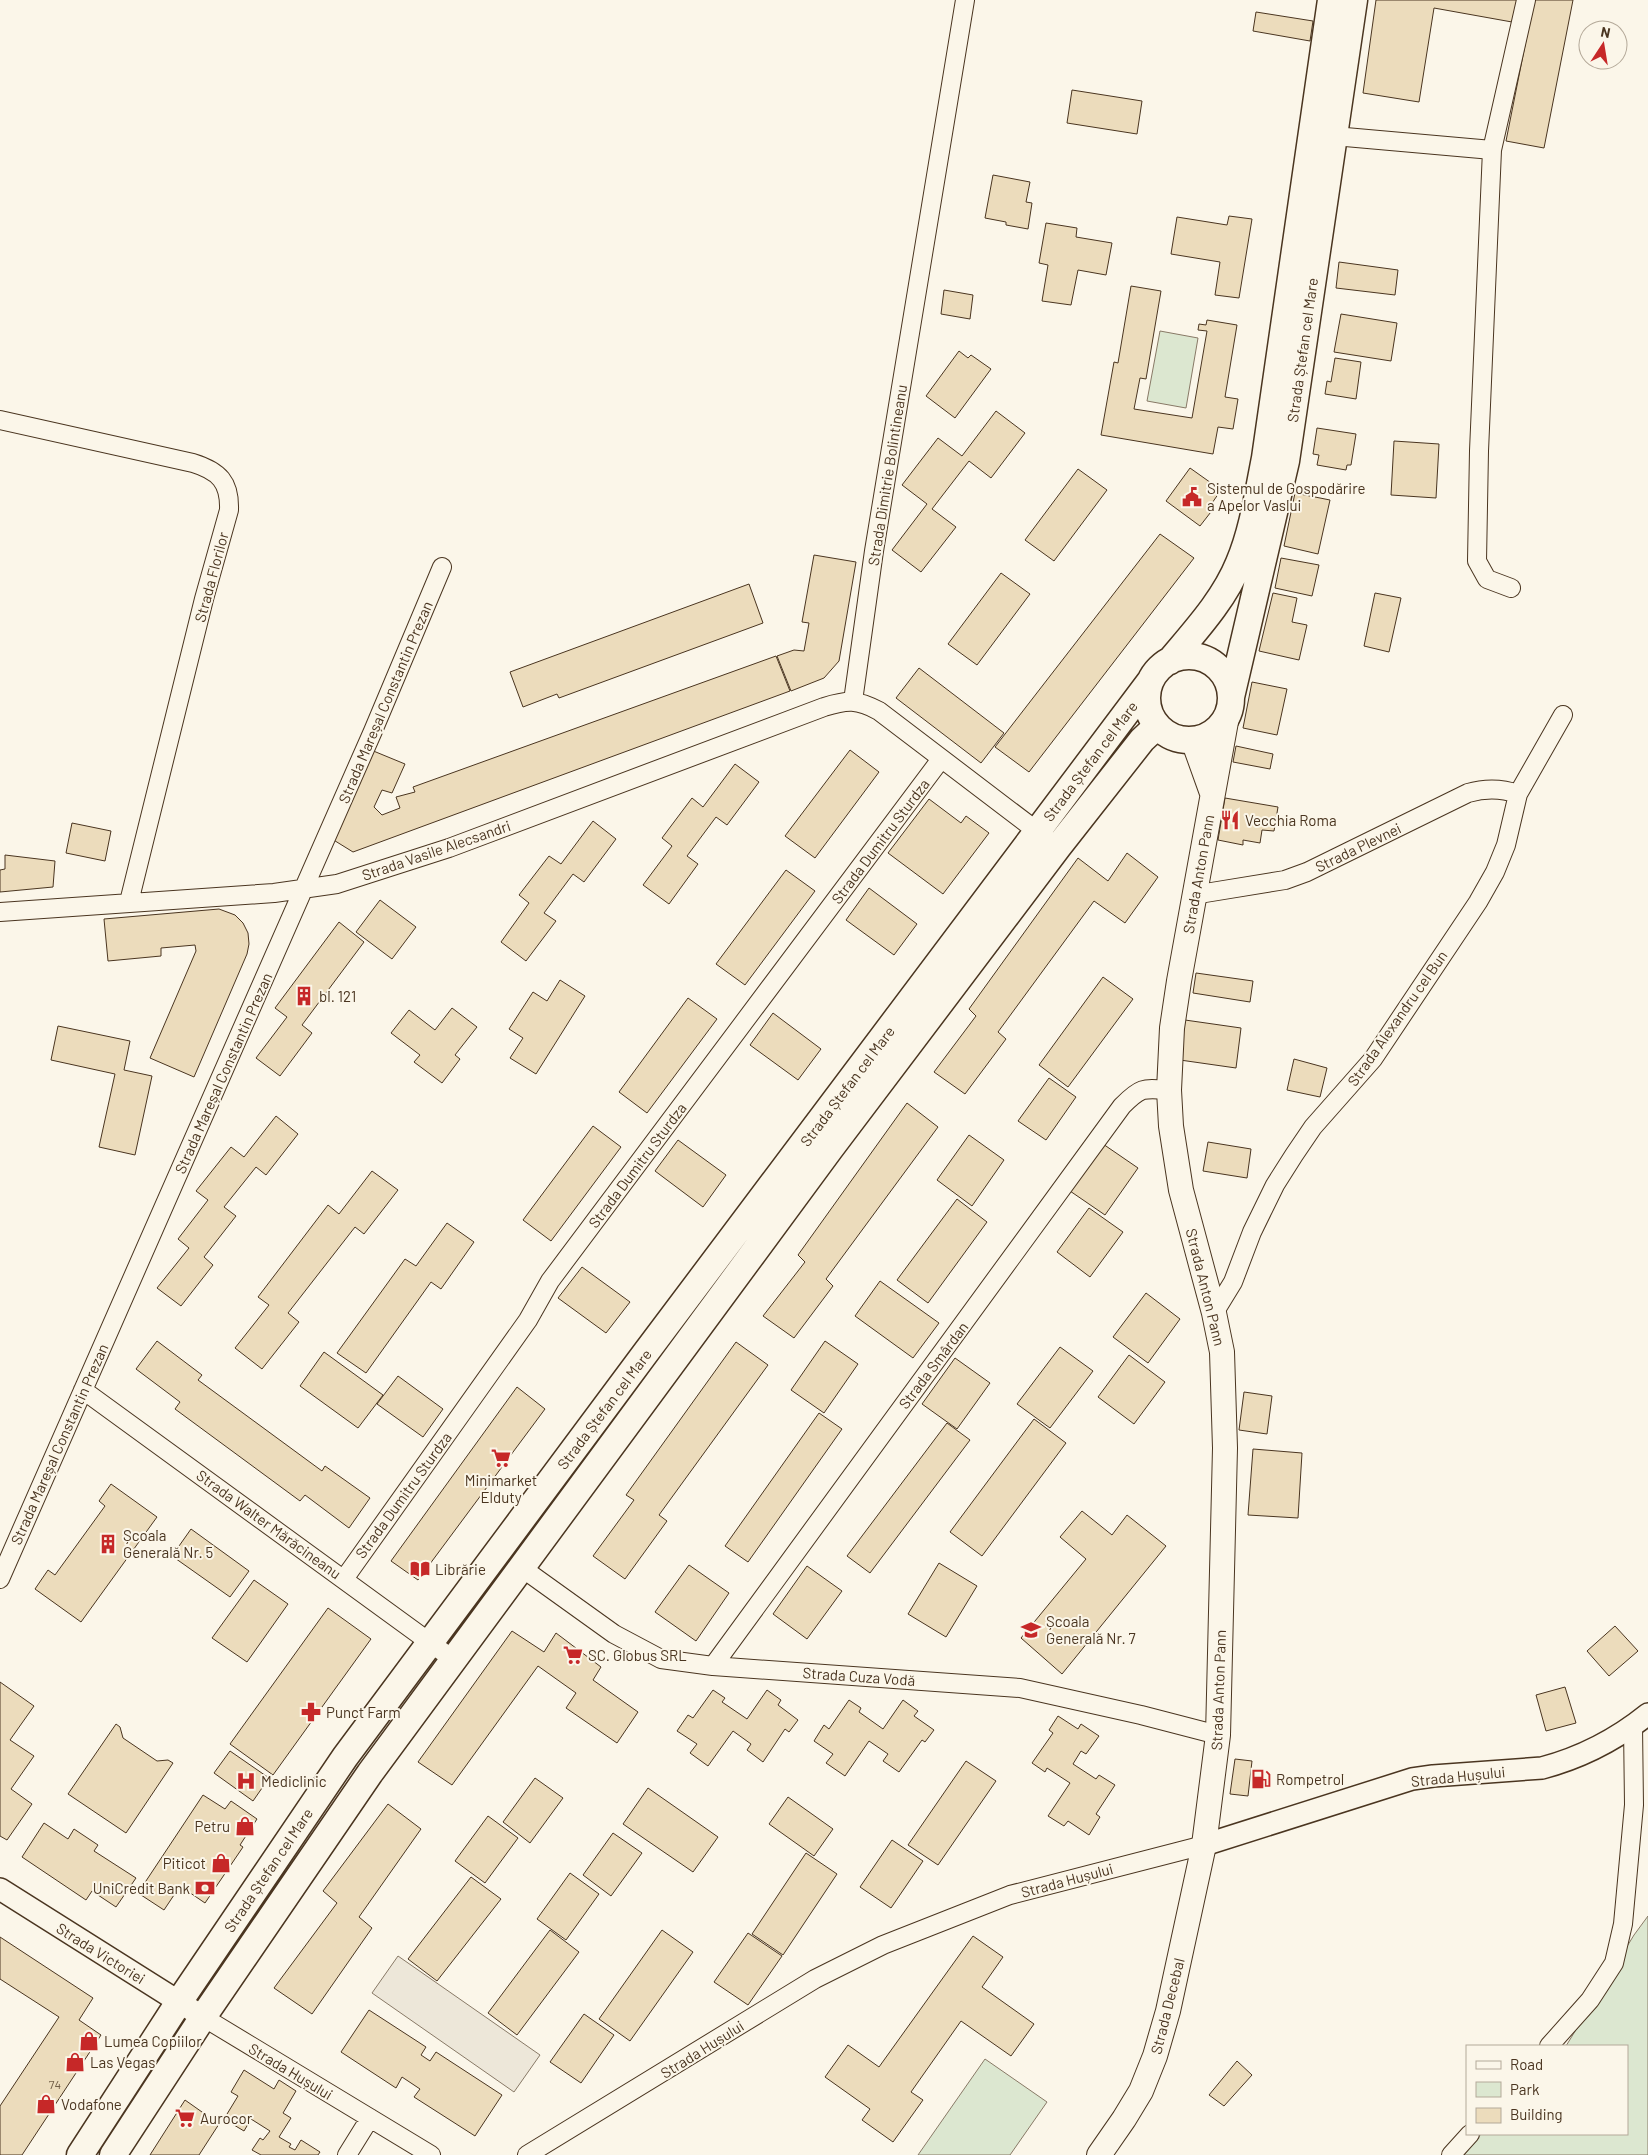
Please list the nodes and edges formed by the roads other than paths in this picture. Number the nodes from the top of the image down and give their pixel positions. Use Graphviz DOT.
graph roads {
  1 [pos="965,0"];
  2 [pos="1526,0"];
  3 [pos="1338,1"];
  4 [pos="1334,136"];
  5 [pos="1492,150"];
  6 [pos="0,420"];
  7 [pos="442,566"];
  8 [pos="1510,588"];
  9 [pos="1170,661"];
  10 [pos="1151,680"];
  11 [pos="853,701"];
  12 [pos="1229,707"];
  13 [pos="1564,714"];
  14 [pos="1158,726"];
  15 [pos="1193,740"];
  16 [pos="941,759"];
  17 [pos="1518,794"];
  18 [pos="1212,795"];
  19 [pos="1037,831"];
  20 [pos="1058,847"];
  21 [pos="304,890"];
  22 [pos="1193,895"];
  23 [pos="130,902"];
  24 [pos="0,912"];
  25 [pos="1169,1090"];
  26 [pos="1214,1313"];
  27 [pos="83,1390"];
  28 [pos="522,1568"];
  29 [pos="0,1579"];
  30 [pos="344,1579"];
  31 [pos="430,1642"];
  32 [pos="454,1660"];
  33 [pos="712,1666"];
  34 [pos="1641,1720"];
  35 [pos="1218,1735"];
  36 [pos="1204,1845"];
  37 [pos="0,1889"];
  38 [pos="179,2002"];
  39 [pos="203,2017"];
  40 [pos="1550,2045"];
  41 [pos="370,2118"];
  42 [pos="1469,2135"];
  43 [pos="80,2155"];
  44 [pos="113,2155"];
  45 [pos="347,2155"];
  46 [pos="431,2155"];
  47 [pos="527,2155"];
  48 [pos="1099,2155"];
  49 [pos="1451,2155"];
  1 -- 11 [label="street, Strada Dimitrie Bolintineanu"];
  2 -- 5 [label="street"];
  3 -- 4 [label="main road, Strada Ștefan cel Mare"];
  3 -- 9 [label="main road, Strada Ștefan cel Mare"];
  4 -- 5 [label="street"];
  4 -- 12 [label="main road, Strada Ștefan cel Mare"];
  5 -- 8 [label="street"];
  6 -- 23 [label="street, Strada Florilor"];
  7 -- 21 [label="street, Strada Mareșal Constantin Prezan"];
  9 -- 10 [label="main road"];
  9 -- 12 [label="main road"];
  10 -- 14 [label="main road"];
  10 -- 19 [label="main road, Strada Ștefan cel Mare"];
  11 -- 16 [label="street"];
  11 -- 21 [label="street, Strada Vasile Alecsandri"];
  12 -- 15 [label="main road"];
  12 -- 18 [label="main road, Strada Anton Pann"];
  13 -- 17 [label="street, Strada Alexandru cel Bun"];
  14 -- 15 [label="main road"];
  14 -- 20 [label="main road, Strada Ștefan cel Mare"];
  15 -- 18 [label="main road, Strada Anton Pann"];
  16 -- 19 [label="street"];
  16 -- 30 [label="street, Strada Dumitru Sturdza"];
  17 -- 22 [label="street, Strada Plevnei"];
  17 -- 26 [label="street, Strada Alexandru cel Bun"];
  18 -- 22 [label="main road, Strada Anton Pann"];
  19 -- 20 [label="street"];
  19 -- 31 [label="main road, Strada Ștefan cel Mare"];
  20 -- 28 [label="main road, Strada Ștefan cel Mare"];
  21 -- 23 [label="street, Strada Vasile Alecsandri"];
  21 -- 27 [label="street, Strada Mareșal Constantin Prezan"];
  22 -- 25 [label="main road, Strada Anton Pann"];
  23 -- 24 [label="street, Strada Vasile Alecsandri"];
  25 -- 26 [label="main road, Strada Anton Pann"];
  25 -- 33 [label="street, Strada Smârdan"];
  26 -- 35 [label="main road, Strada Anton Pann"];
  27 -- 29 [label="street, Strada Mareșal Constantin Prezan"];
  27 -- 30 [label="street, Strada Walter Mărăcineanu"];
  28 -- 32 [label="main road, Strada Ștefan cel Mare"];
  28 -- 33 [label="street, Strada Cuza Vodă"];
  30 -- 31 [label="street, Strada Walter Mărăcineanu"];
  31 -- 32 [label="street, Strada Walter Mărăcineanu"];
  31 -- 38 [label="main road, Strada Ștefan cel Mare"];
  32 -- 39 [label="main road, Strada Ștefan cel Mare"];
  33 -- 35 [label="street, Strada Cuza Vodă"];
  34 -- 36 [label="street, Strada Hușului"];
  34 -- 40 [label="street"];
  35 -- 36 [label="main road, Strada Anton Pann"];
  36 -- 47 [label="street, Strada Hușului"];
  36 -- 48 [label="main road, Strada Decebal"];
  37 -- 38 [label="street, Strada Victoriei"];
  38 -- 39 [label="street, Strada Victoriei"];
  38 -- 43 [label="main road, Strada Ștefan cel Mare"];
  39 -- 41 [label="street, Strada Hușului"];
  39 -- 44 [label="main road, Strada Ștefan cel Mare"];
  41 -- 45 [label="street"];
  41 -- 46 [label="street, Strada Hușului"];
  42 -- 49 [label="street"];
}
